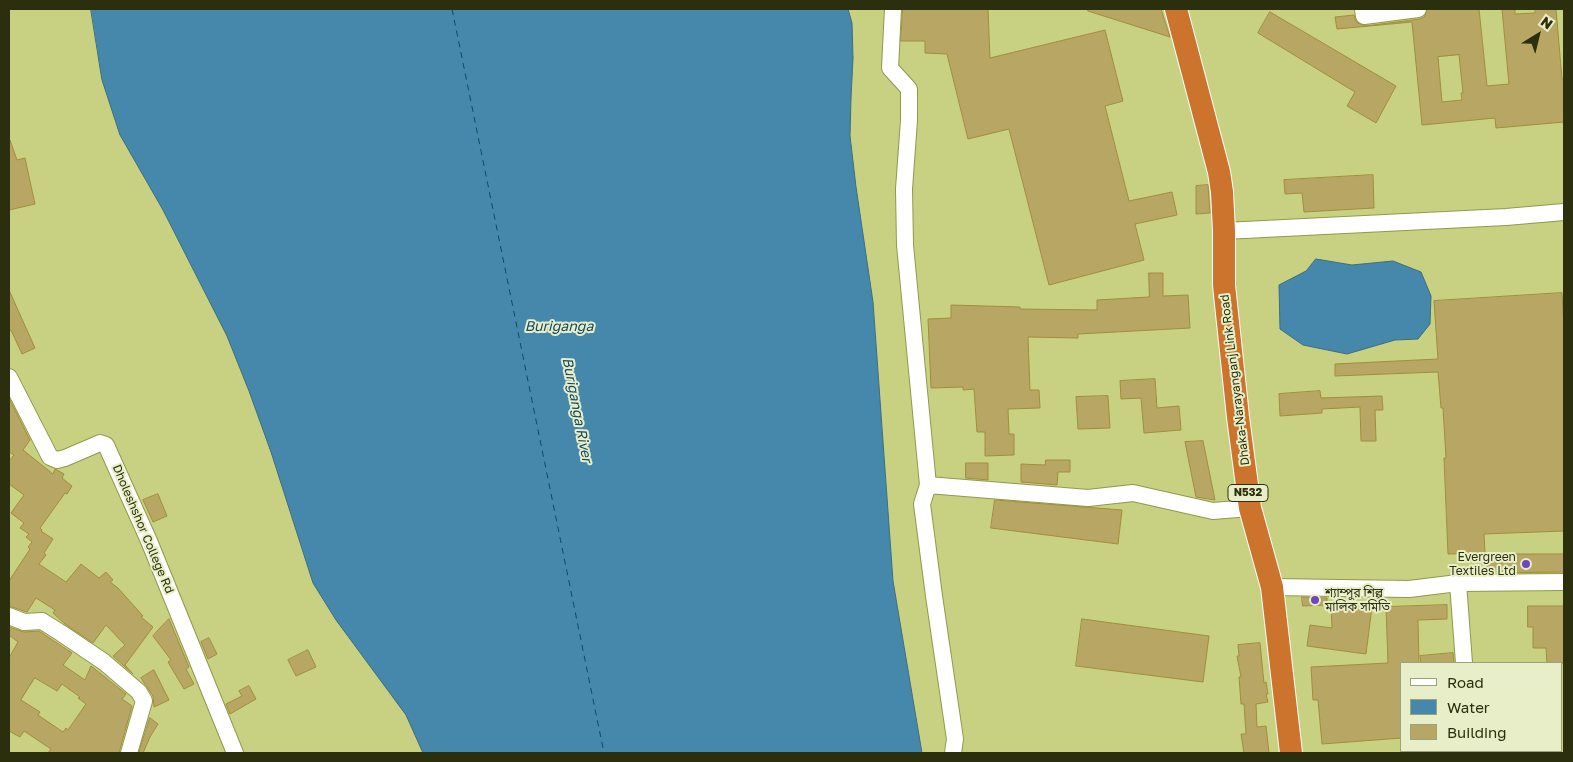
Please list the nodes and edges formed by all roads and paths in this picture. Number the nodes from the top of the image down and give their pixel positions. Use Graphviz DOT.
graph roads {
  1 [pos="893,9"];
  2 [pos="1176,9"];
  3 [pos="1363,9"];
  4 [pos="1418,9"];
  5 [pos="1564,212"];
  6 [pos="1224,231"];
  7 [pos="9,377"];
  8 [pos="928,485"];
  9 [pos="1250,508"];
  10 [pos="1564,582"];
  11 [pos="1458,583"];
  12 [pos="1272,587"];
  13 [pos="9,616"];
  14 [pos="1464,662"];
  15 [pos="129,753"];
  16 [pos="235,753"];
  17 [pos="953,753"];
  18 [pos="1291,753"];
  1 -- 8 [label="street"];
  2 -- 6 [label="highway, Dhaka-Narayanganj Link Road / N532"];
  3 -- 4 [label="street"];
  5 -- 6 [label="street"];
  6 -- 9 [label="highway, Dhaka-Narayanganj Link Road / N532"];
  7 -- 16 [label="street, Dholeshshor College Rd"];
  8 -- 9 [label="street"];
  8 -- 17 [label="street"];
  9 -- 12 [label="highway, Dhaka-Narayanganj Link Road / N532"];
  10 -- 11 [label="street"];
  11 -- 12 [label="street"];
  11 -- 14 [label="street"];
  12 -- 18 [label="highway, Dhaka-Narayanganj Link Road / N532"];
  13 -- 15 [label="street"];
}
